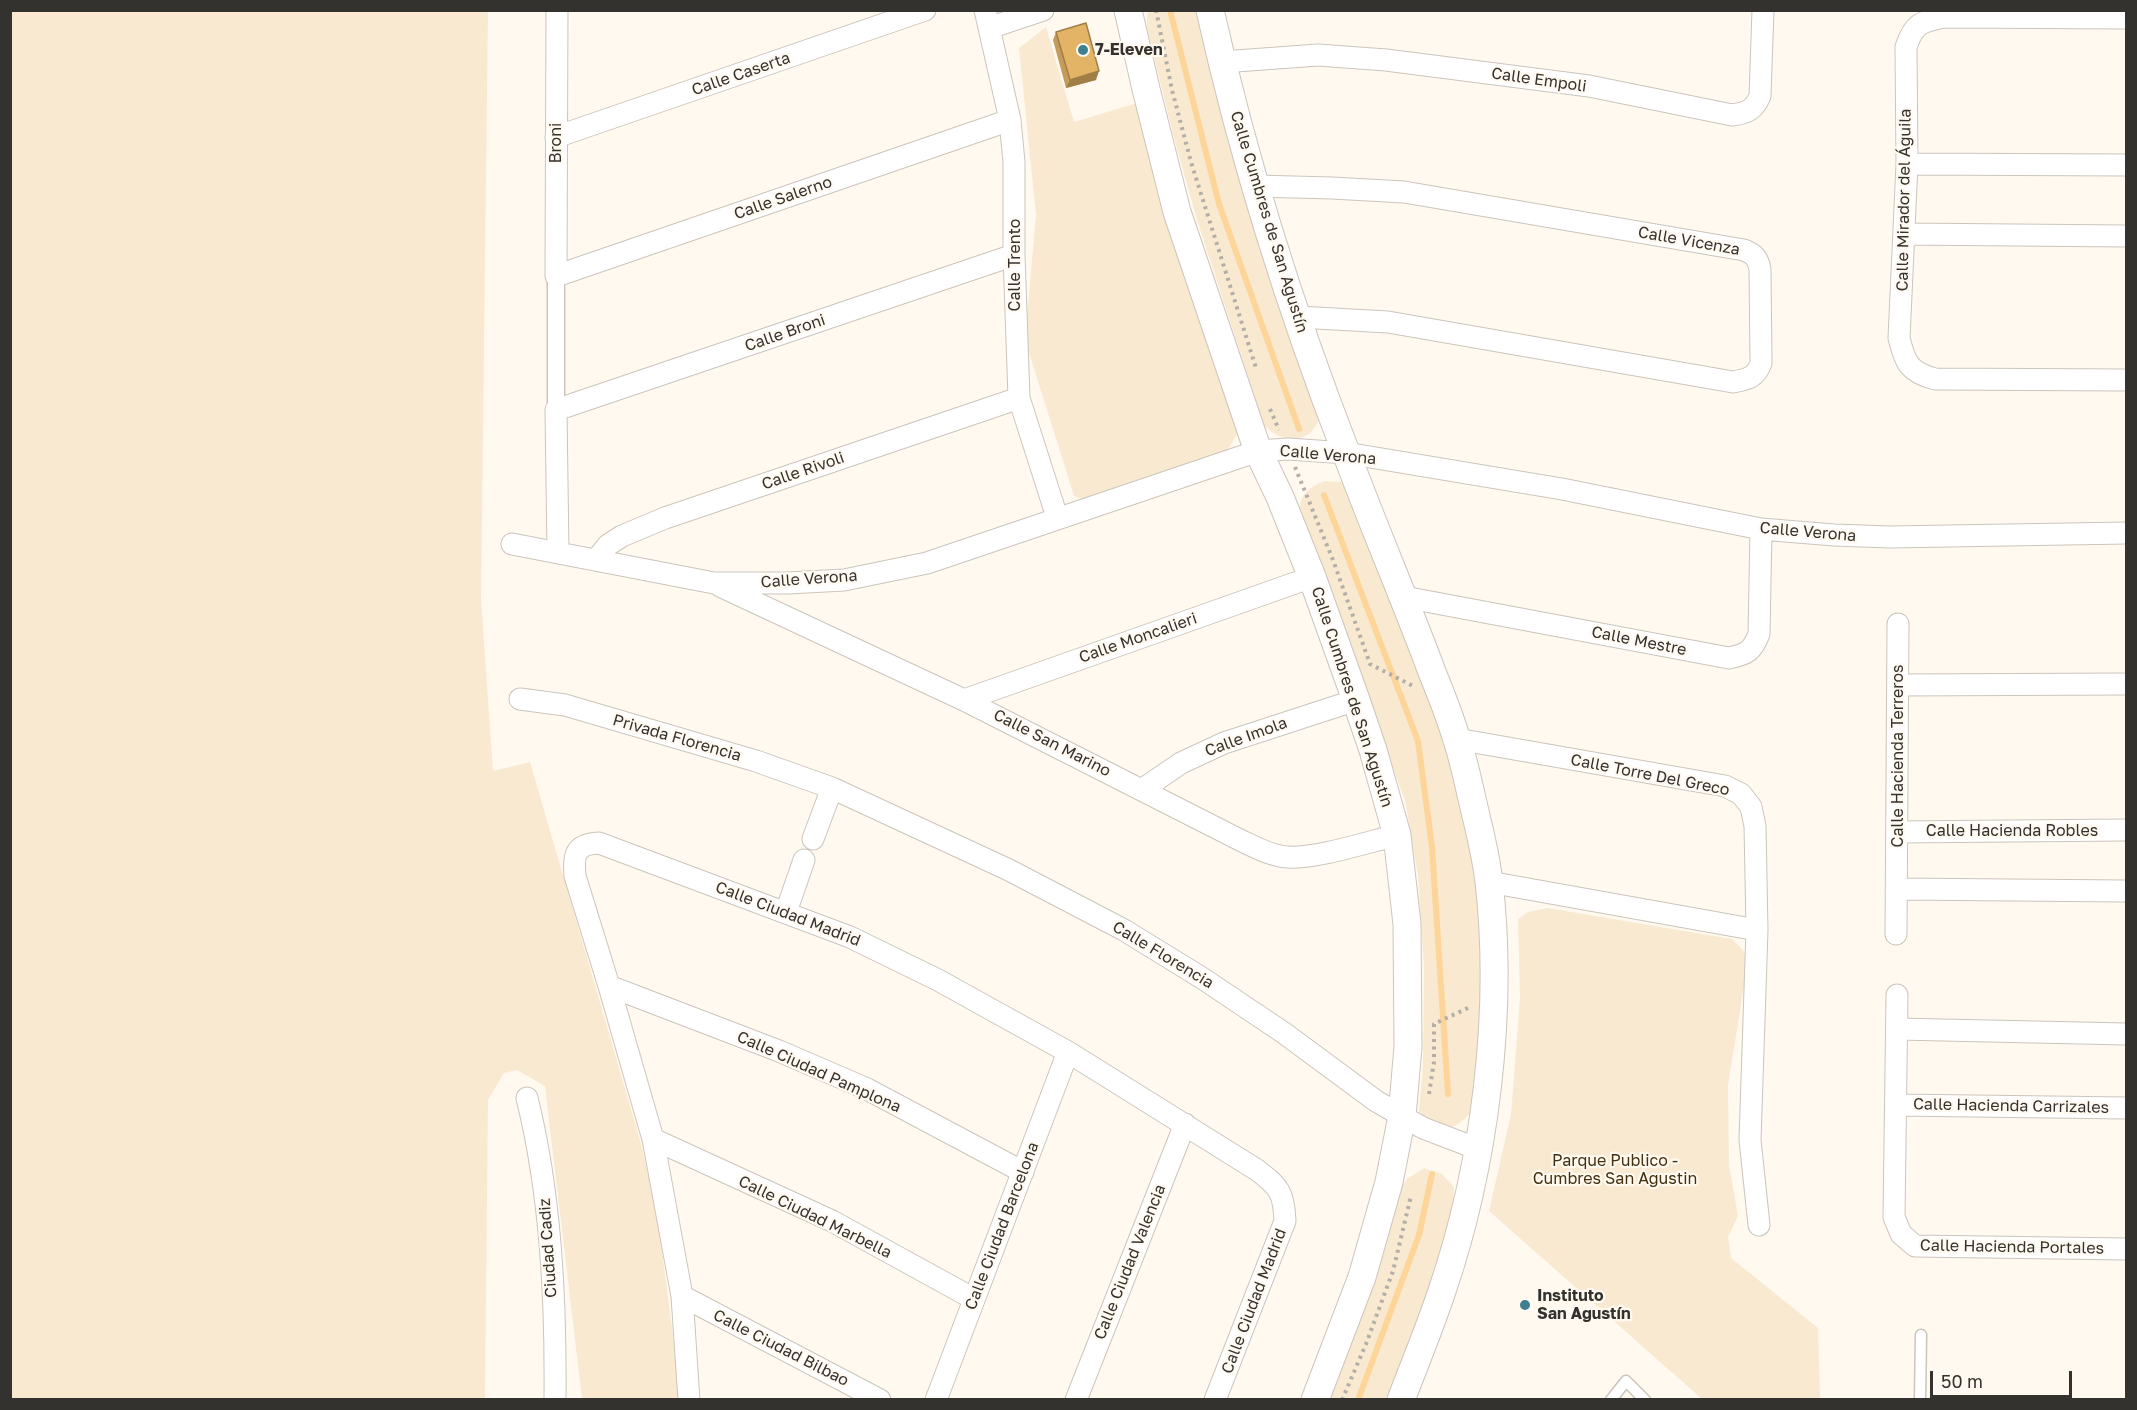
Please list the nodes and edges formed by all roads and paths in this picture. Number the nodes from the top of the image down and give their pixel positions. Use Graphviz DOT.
graph roads {
  1 [pos="557,10"];
  2 [pos="925,10"];
  3 [pos="1043,10"];
  4 [pos="1128,10"];
  5 [pos="1210,10"];
  6 [pos="1762,10"];
  7 [pos="2127,18"];
  8 [pos="987,19"];
  9 [pos="1222,62"];
  10 [pos="1010,120"];
  11 [pos="556,137"];
  12 [pos="1907,164"];
  13 [pos="2127,165"];
  14 [pos="1255,186"];
  15 [pos="1905,234"];
  16 [pos="2127,236"];
  17 [pos="1014,255"];
  18 [pos="556,276"];
  19 [pos="1298,317"];
  20 [pos="2127,380"];
  21 [pos="1019,398"];
  22 [pos="556,410"];
  23 [pos="1258,451"];
  24 [pos="1346,453"];
  25 [pos="1057,517"];
  26 [pos="1761,529"];
  27 [pos="2127,533"];
  28 [pos="512,544"];
  29 [pos="558,553"];
  30 [pos="596,560"];
  31 [pos="1312,577"];
  32 [pos="714,583"];
  33 [pos="1404,597"];
  34 [pos="1898,624"];
  35 [pos="2127,684"];
  36 [pos="1899,685"];
  37 [pos="520,699"];
  38 [pos="964,700"];
  39 [pos="1356,700"];
  40 [pos="1457,739"];
  41 [pos="831,788"];
  42 [pos="1143,789"];
  43 [pos="2127,830"];
  44 [pos="1897,832"];
  45 [pos="1396,835"];
  46 [pos="813,839"];
  47 [pos="804,860"];
  48 [pos="1489,882"];
  49 [pos="1898,889"];
  50 [pos="2127,891"];
  51 [pos="786,912"];
  52 [pos="1757,930"];
  53 [pos="1896,934"];
  54 [pos="609,986"];
  55 [pos="1897,995"];
  56 [pos="1897,1029"];
  57 [pos="2127,1034"];
  58 [pos="1068,1052"];
  59 [pos="526,1098"];
  60 [pos="1896,1105"];
  61 [pos="2127,1108"];
  62 [pos="1402,1116"];
  63 [pos="1185,1124"];
  64 [pos="653,1139"];
  65 [pos="1478,1149"];
  66 [pos="1023,1172"];
  67 [pos="1759,1225"];
  68 [pos="2127,1250"];
  69 [pos="682,1296"];
  70 [pos="974,1299"];
  71 [pos="1921,1335"];
  72 [pos="555,1400"];
  73 [pos="689,1400"];
  74 [pos="880,1400"];
  75 [pos="936,1400"];
  76 [pos="1076,1400"];
  77 [pos="1215,1400"];
  78 [pos="1315,1400"];
  79 [pos="1401,1400"];
  80 [pos="1611,1400"];
  81 [pos="1645,1400"];
  82 [pos="1920,1400"];
  1 -- 11 [label="street, Broni"];
  2 -- 11 [label="street, Calle Caserta"];
  3 -- 8 [label="street"];
  4 -- 23 [label="street, Calle Cumbres de San Agustín"];
  5 -- 9 [label="street, Calle Cumbres de San Agustín"];
  6 -- 9 [label="street, Calle Empoli"];
  7 -- 12 [label="street, Calle Mirador del Águila"];
  8 -- 10 [label="street, Calle Trento"];
  9 -- 14 [label="street, Calle Cumbres de San Agustín"];
  10 -- 17 [label="street, Calle Trento"];
  10 -- 18 [label="street, Calle Salerno"];
  11 -- 18 [label="street, Broni"];
  12 -- 13 [label="street"];
  12 -- 15 [label="street, Calle Mirador del Águila"];
  14 -- 19 [label="street, Calle Cumbres de San Agustín"];
  14 -- 19 [label="street, Calle Vicenza"];
  15 -- 16 [label="street"];
  15 -- 20 [label="street, Calle Mirador del Águila"];
  17 -- 21 [label="street, Calle Trento"];
  17 -- 22 [label="street, Calle Broni"];
  18 -- 22 [label="street"];
  19 -- 24 [label="street, Calle Cumbres de San Agustín"];
  21 -- 25 [label="street, Calle Trento"];
  21 -- 30 [label="street, Calle Rivoli"];
  22 -- 29 [label="street"];
  23 -- 24 [label="street, Calle Verona"];
  23 -- 25 [label="street, Calle Verona"];
  23 -- 31 [label="street, Calle Cumbres de San Agustín"];
  24 -- 26 [label="street, Calle Verona"];
  24 -- 33 [label="street, Calle Cumbres de San Agustín"];
  25 -- 32 [label="street, Calle Verona"];
  26 -- 27 [label="street, Calle Verona"];
  26 -- 33 [label="street, Calle Mestre"];
  28 -- 29 [label="street, Calle Verona"];
  29 -- 30 [label="street, Calle Verona"];
  30 -- 32 [label="street, Calle Verona"];
  31 -- 38 [label="street, Calle Moncalieri"];
  31 -- 39 [label="street, Calle Cumbres de San Agustín"];
  32 -- 38 [label="street, Calle San Marino"];
  33 -- 40 [label="street, Calle Cumbres de San Agustín"];
  34 -- 36 [label="street, Calle Hacienda Terreros"];
  35 -- 36 [label="street"];
  36 -- 44 [label="street, Calle Hacienda Terreros"];
  37 -- 41 [label="street, Privada Florencia"];
  38 -- 42 [label="street, Calle San Marino"];
  39 -- 42 [label="street, Calle Imola"];
  39 -- 45 [label="street, Calle Cumbres de San Agustín"];
  40 -- 48 [label="street, Calle Cumbres de San Agustín"];
  40 -- 52 [label="street, Calle Torre Del Greco"];
  41 -- 46 [label="street"];
  41 -- 62 [label="street, Calle Florencia"];
  42 -- 45 [label="street, Calle San Marino"];
  43 -- 44 [label="street, Calle Hacienda Robles"];
  44 -- 49 [label="street, Calle Hacienda Terreros"];
  45 -- 62 [label="street, Calle Cumbres de San Agustín"];
  47 -- 51 [label="street"];
  48 -- 52 [label="street"];
  48 -- 65 [label="street, Calle Cumbres de San Agustín"];
  49 -- 50 [label="street"];
  49 -- 53 [label="street, Calle Hacienda Terreros"];
  51 -- 54 [label="street, Calle Ciudad Madrid"];
  51 -- 58 [label="street, Calle Ciudad Madrid"];
  52 -- 67 [label="street, Calle Torre Del Greco"];
  54 -- 64 [label="street, Calle Ciudad Madrid"];
  54 -- 66 [label="street, Calle Ciudad Pamplona"];
  55 -- 56 [label="street"];
  56 -- 57 [label="street"];
  56 -- 60 [label="street"];
  58 -- 63 [label="street, Calle Ciudad Madrid"];
  58 -- 66 [label="street, Calle Ciudad Barcelona"];
  59 -- 72 [label="street, Ciudad Cadiz"];
  60 -- 61 [label="street, Calle Hacienda Carrizales"];
  60 -- 68 [label="street, Calle Hacienda Portales"];
  62 -- 65 [label="street, Calle Florencia"];
  62 -- 78 [label="street, Calle Cumbres de San Agustín"];
  63 -- 76 [label="street, Calle Ciudad Valencia"];
  63 -- 77 [label="street, Calle Ciudad Madrid"];
  64 -- 69 [label="street, Calle Ciudad Madrid"];
  64 -- 70 [label="street, Calle Ciudad Marbella"];
  65 -- 79 [label="street, Calle Cumbres de San Agustín"];
  66 -- 70 [label="street, Calle Ciudad Barcelona"];
  69 -- 73 [label="street, Calle Ciudad Madrid"];
  69 -- 74 [label="street, Calle Ciudad Bilbao"];
  70 -- 75 [label="street, Calle Ciudad Barcelona"];
  71 -- 82 [label="lane"];
  80 -- 81 [label="lane"];
}
